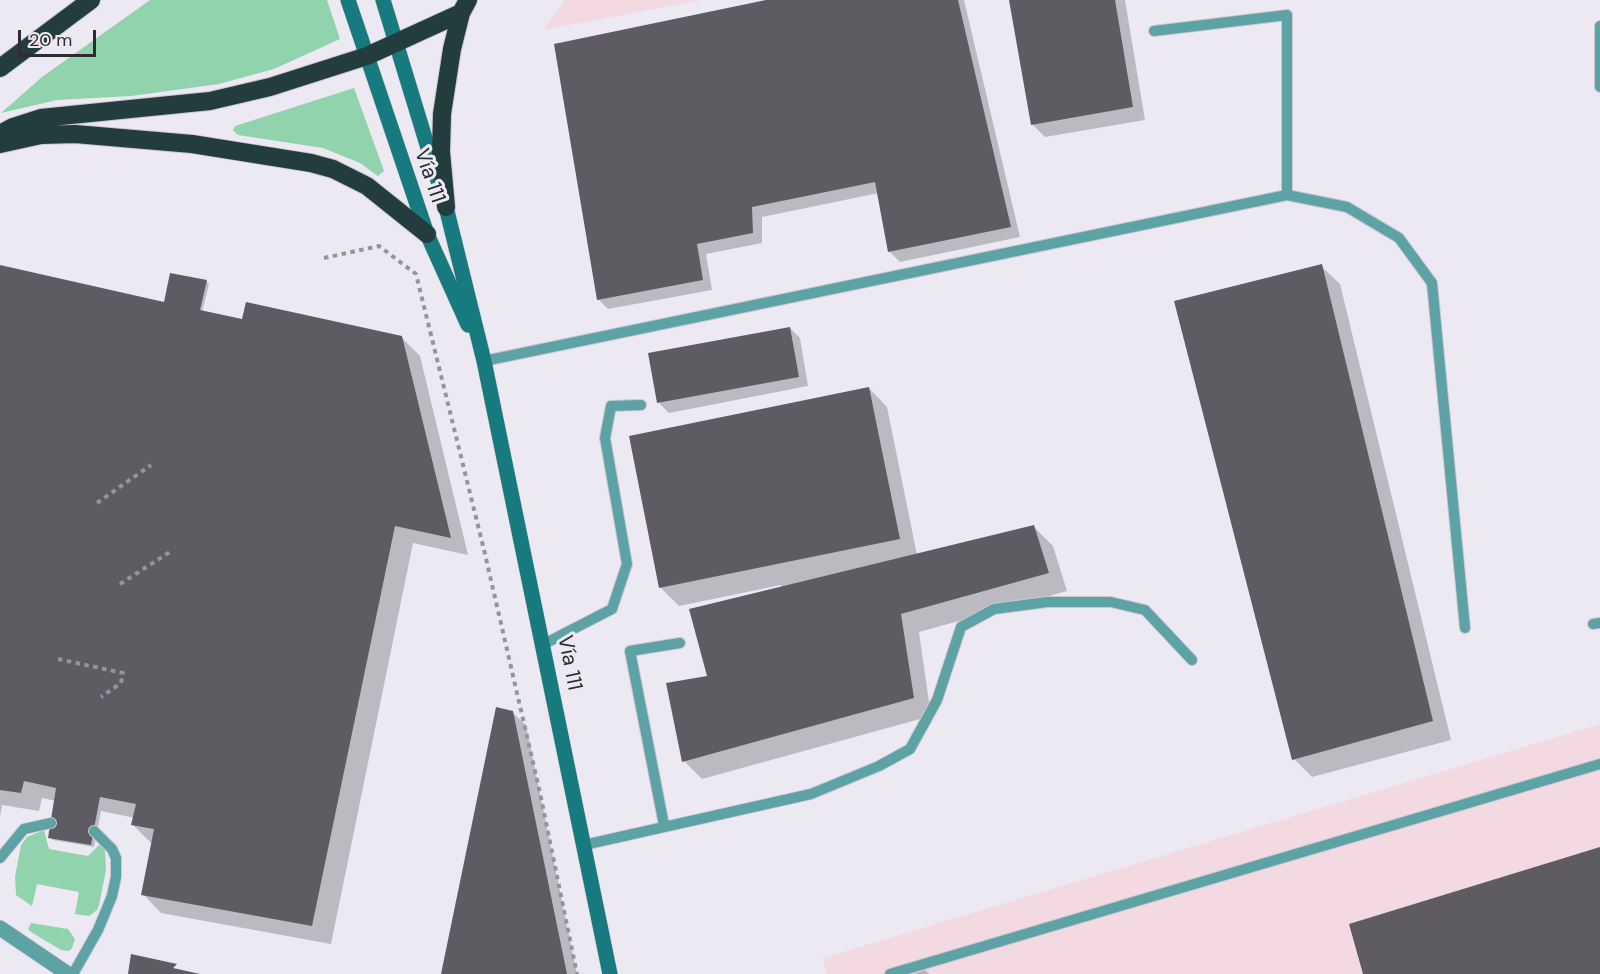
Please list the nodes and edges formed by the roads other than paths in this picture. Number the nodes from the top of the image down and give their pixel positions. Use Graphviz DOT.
graph roads {
  1 [pos="91,0"];
  2 [pos="348,0"];
  3 [pos="382,0"];
  4 [pos="465,7"];
  5 [pos="1600,26"];
  6 [pos="1154,31"];
  7 [pos="396,44"];
  8 [pos="367,56"];
  9 [pos="0,68"];
  10 [pos="1600,87"];
  11 [pos="0,134"];
  12 [pos="0,144"];
  13 [pos="1287,195"];
  14 [pos="446,207"];
  15 [pos="427,234"];
  16 [pos="484,361"];
  17 [pos="641,405"];
  18 [pos="1465,628"];
  19 [pos="680,643"];
  20 [pos="544,644"];
  21 [pos="1192,660"];
  22 [pos="1600,764"];
  23 [pos="51,823"];
  24 [pos="664,825"];
  25 [pos="94,831"];
  26 [pos="584,845"];
  27 [pos="0,858"];
  28 [pos="0,928"];
  29 [pos="68,974"];
  30 [pos="73,974"];
  31 [pos="610,974"];
  32 [pos="890,974"];
  1 -- 9 [label="highway"];
  2 -- 8 [label="main road, Vía 111"];
  3 -- 7 [label="main road, Vía 111"];
  4 -- 7 [label="highway"];
  4 -- 14 [label="highway"];
  5 -- 10 [label="lane"];
  6 -- 13 [label="lane"];
  7 -- 8 [label="highway"];
  7 -- 14 [label="main road, Vía 111"];
  8 -- 11 [label="highway"];
  8 -- 15 [label="main road, Vía 111"];
  12 -- 15 [label="highway"];
  13 -- 16 [label="lane"];
  13 -- 18 [label="lane"];
  14 -- 16 [label="main road, Vía 111"];
  15 -- 16 [label="main road, Vía 111"];
  16 -- 20 [label="main road, Vía 111"];
  17 -- 20 [label="lane"];
  19 -- 24 [label="lane"];
  20 -- 26 [label="main road, Vía 111"];
  21 -- 24 [label="lane"];
  22 -- 32 [label="lane"];
  23 -- 27 [label="lane"];
  24 -- 26 [label="lane"];
  25 -- 30 [label="lane"];
  26 -- 31 [label="main road, Vía 111"];
  28 -- 29 [label="street"];
}
